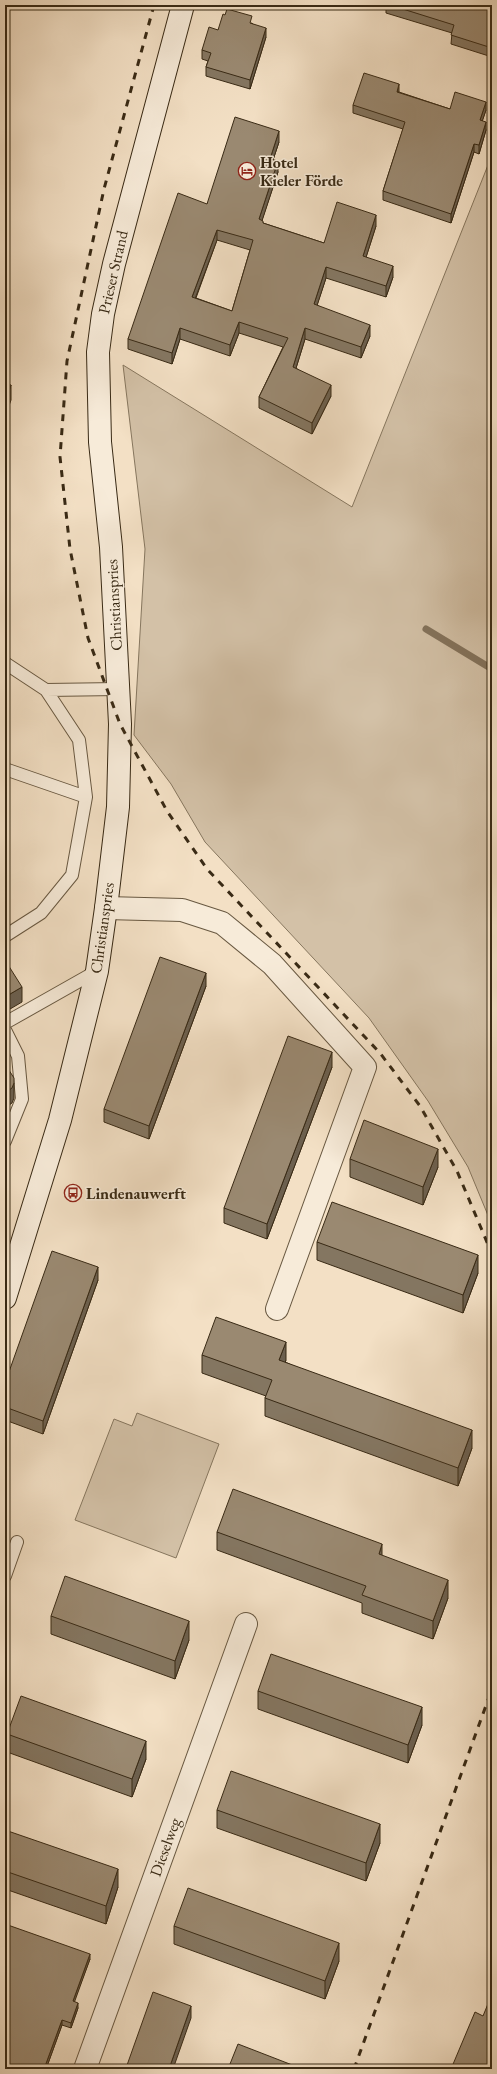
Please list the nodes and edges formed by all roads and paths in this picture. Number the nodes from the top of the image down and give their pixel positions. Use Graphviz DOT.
graph roads {
  1 [pos="183,5"];
  2 [pos="111,547"];
  3 [pos="5,663"];
  4 [pos="118,689"];
  5 [pos="46,690"];
  6 [pos="5,769"];
  7 [pos="86,797"];
  8 [pos="106,908"];
  9 [pos="5,936"];
  10 [pos="97,971"];
  11 [pos="5,1023"];
  12 [pos="5,1030"];
  13 [pos="5,1141"];
  14 [pos="5,1298"];
  15 [pos="277,1309"];
  16 [pos="17,1542"];
  17 [pos="5,1576"];
  18 [pos="246,1624"];
  19 [pos="85,2069"];
  1 -- 2 [label="street, Prieser Strand"];
  2 -- 4 [label="street, Christianspries"];
  3 -- 5 [label="lane"];
  4 -- 5 [label="lane"];
  4 -- 8 [label="street, Christianspries"];
  5 -- 7 [label="lane"];
  6 -- 7 [label="lane"];
  7 -- 9 [label="lane"];
  8 -- 10 [label="street, Christianspries"];
  8 -- 15 [label="street"];
  10 -- 11 [label="lane"];
  10 -- 14 [label="street, Christianspries"];
  12 -- 13 [label="lane"];
  16 -- 17 [label="lane"];
  18 -- 19 [label="street, Dieselweg"];
}
